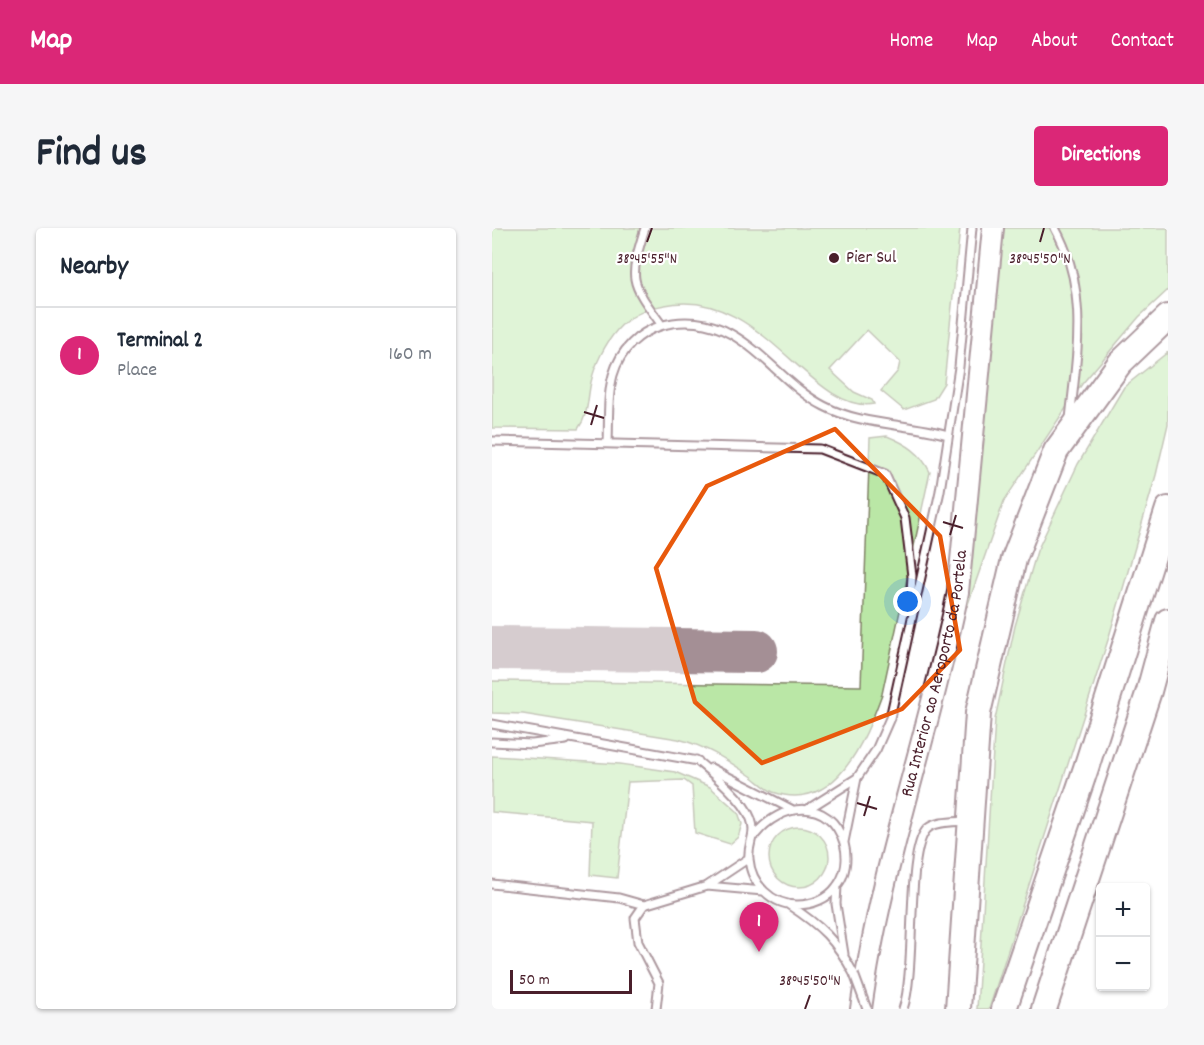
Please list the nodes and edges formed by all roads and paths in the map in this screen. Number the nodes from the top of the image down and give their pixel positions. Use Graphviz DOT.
graph roads {
  1 [pos="645,228"];
  2 [pos="972,228"];
  3 [pos="993,228"];
  4 [pos="1055,228"];
  5 [pos="1168,317"];
  6 [pos="661,324"];
  7 [pos="1069,434"];
  8 [pos="948,435"];
  9 [pos="492,441"];
  10 [pos="608,443"];
  11 [pos="1168,509"];
  12 [pos="1168,621"];
  13 [pos="909,631"];
  14 [pos="1168,655"];
  15 [pos="1149,691"];
  16 [pos="492,724"];
  17 [pos="572,740"];
  18 [pos="492,742"];
  19 [pos="696,760"];
  20 [pos="857,778"];
  21 [pos="791,809"];
  22 [pos="808,809"];
  23 [pos="972,820"];
  24 [pos="755,835"];
  25 [pos="844,842"];
  26 [pos="749,858"];
  27 [pos="492,884"];
  28 [pos="707,886"];
  29 [pos="837,886"];
  30 [pos="764,891"];
  31 [pos="644,905"];
  32 [pos="789,905"];
  33 [pos="844,956"];
  34 [pos="656,1009"];
  35 [pos="861,1009"];
  36 [pos="867,1009"];
  37 [pos="903,1009"];
  38 [pos="958,1009"];
  39 [pos="1004,1009"];
  40 [pos="1044,1009"];
  1 -- 6 [label="lane"];
  2 -- 8 [label="lane"];
  3 -- 35 [label="street, Rua Interior ao Aeroporto da Portela"];
  4 -- 7 [label="lane"];
  5 -- 7 [label="highway"];
  6 -- 8 [label="lane"];
  6 -- 10 [label="lane"];
  7 -- 23 [label="highway"];
  8 -- 13 [label="lane"];
  9 -- 10 [label="lane"];
  10 -- 13 [label="lane"];
  11 -- 39 [label="highway"];
  12 -- 15 [label="highway"];
  13 -- 20 [label="lane"];
  14 -- 15 [label="highway"];
  15 -- 40 [label="highway"];
  16 -- 17 [label="lane"];
  17 -- 18 [label="lane"];
  17 -- 19 [label="lane"];
  19 -- 21 [label="lane"];
  19 -- 24 [label="lane"];
  20 -- 22 [label="lane"];
  20 -- 25 [label="lane"];
  21 -- 22 [label="lane"];
  21 -- 24 [label="lane"];
  22 -- 25 [label="lane"];
  23 -- 37 [label="lane"];
  23 -- 38 [label="highway"];
  24 -- 26 [label="lane"];
  25 -- 29 [label="lane"];
  26 -- 28 [label="lane"];
  26 -- 30 [label="lane"];
  27 -- 31 [label="lane"];
  28 -- 30 [label="lane"];
  28 -- 31 [label="lane"];
  29 -- 32 [label="lane"];
  29 -- 33 [label="lane"];
  30 -- 32 [label="lane"];
  31 -- 34 [label="lane"];
  32 -- 33 [label="lane"];
  33 -- 36 [label="lane, bridge"];
}
